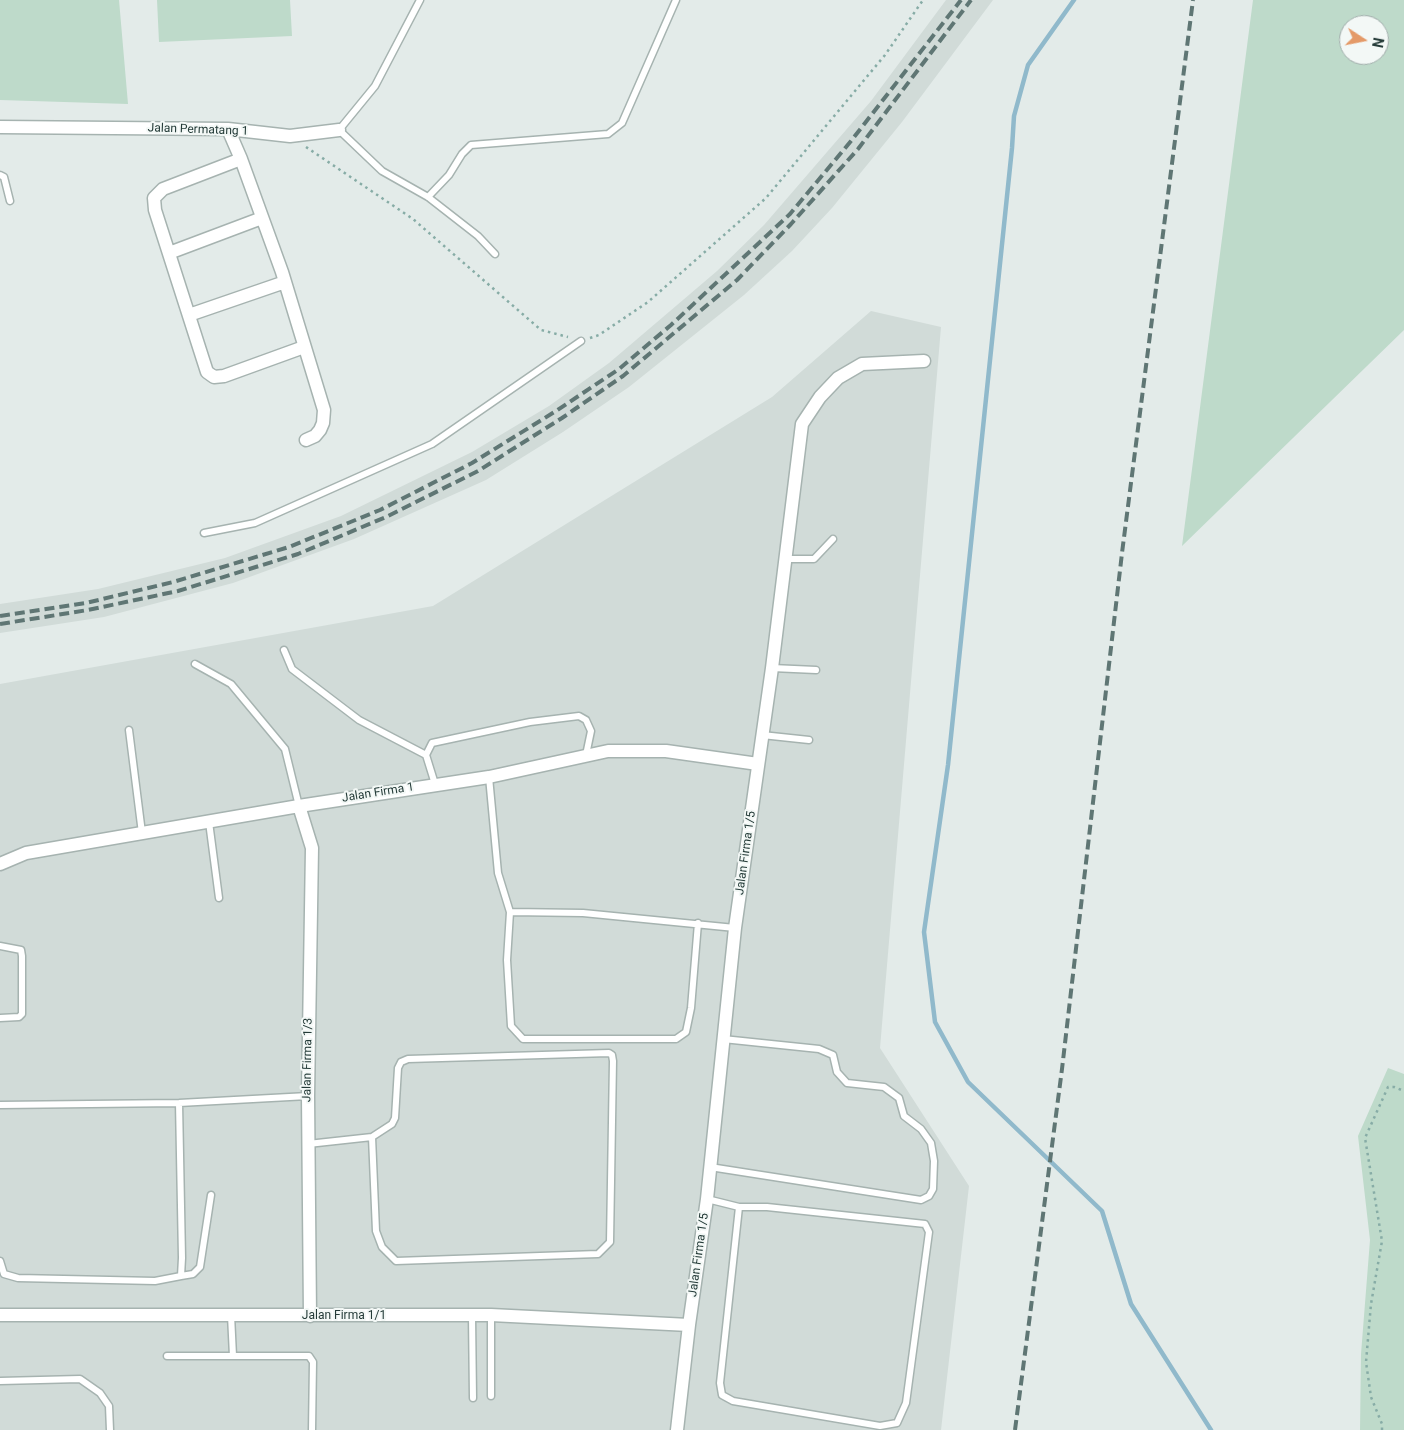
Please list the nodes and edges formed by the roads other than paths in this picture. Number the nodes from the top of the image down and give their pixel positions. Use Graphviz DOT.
graph roads {
  1 [pos="420,0"];
  2 [pos="676,0"];
  3 [pos="0,127"];
  4 [pos="228,129"];
  5 [pos="339,130"];
  6 [pos="241,159"];
  7 [pos="0,175"];
  8 [pos="428,197"];
  9 [pos="10,201"];
  10 [pos="262,218"];
  11 [pos="169,254"];
  12 [pos="495,254"];
  13 [pos="285,282"];
  14 [pos="189,315"];
  15 [pos="581,341"];
  16 [pos="304,347"];
  17 [pos="924,361"];
  18 [pos="306,440"];
  19 [pos="204,533"];
  20 [pos="833,539"];
  21 [pos="785,559"];
  22 [pos="284,650"];
  23 [pos="195,664"];
  24 [pos="772,668"];
  25 [pos="816,670"];
  26 [pos="129,730"];
  27 [pos="762,735"];
  28 [pos="810,740"];
  29 [pos="426,755"];
  30 [pos="586,755"];
  31 [pos="758,764"];
  32 [pos="489,777"];
  33 [pos="436,784"];
  34 [pos="299,806"];
  35 [pos="209,822"];
  36 [pos="142,833"];
  37 [pos="0,864"];
  38 [pos="219,898"];
  39 [pos="510,912"];
  40 [pos="698,923"];
  41 [pos="735,928"];
  42 [pos="0,946"];
  43 [pos="0,1018"];
  44 [pos="723,1039"];
  45 [pos="308,1096"];
  46 [pos="179,1103"];
  47 [pos="0,1105"];
  48 [pos="372,1137"];
  49 [pos="308,1144"];
  50 [pos="710,1168"];
  51 [pos="211,1195"];
  52 [pos="707,1199"];
  53 [pos="739,1207"];
  54 [pos="0,1261"];
  55 [pos="180,1276"];
  56 [pos="0,1315"];
  57 [pos="231,1315"];
  58 [pos="310,1316"];
  59 [pos="472,1316"];
  60 [pos="491,1316"];
  61 [pos="689,1325"];
  62 [pos="166,1356"];
  63 [pos="233,1356"];
  64 [pos="0,1381"];
  65 [pos="491,1396"];
  66 [pos="473,1398"];
  67 [pos="110,1430"];
  68 [pos="312,1430"];
  69 [pos="677,1430"];
  1 -- 5 [label="lane"];
  2 -- 8 [label="lane"];
  3 -- 4 [label="street, Jalan Permatang 1"];
  4 -- 5 [label="street, Jalan Permatang 1"];
  4 -- 6 [label="street"];
  5 -- 8 [label="lane"];
  6 -- 10 [label="street"];
  6 -- 11 [label="street"];
  7 -- 9 [label="lane"];
  8 -- 12 [label="lane"];
  10 -- 11 [label="street"];
  10 -- 13 [label="street"];
  11 -- 14 [label="street"];
  13 -- 14 [label="street"];
  13 -- 16 [label="street"];
  14 -- 16 [label="street"];
  15 -- 19 [label="lane"];
  16 -- 18 [label="street"];
  17 -- 21 [label="street, Jalan Firma 1/5"];
  20 -- 21 [label="lane"];
  21 -- 24 [label="street, Jalan Firma 1/5"];
  22 -- 29 [label="lane"];
  23 -- 34 [label="lane"];
  24 -- 25 [label="lane"];
  24 -- 27 [label="street, Jalan Firma 1/5"];
  26 -- 36 [label="lane"];
  27 -- 28 [label="lane"];
  27 -- 31 [label="street, Jalan Firma 1/5"];
  29 -- 30 [label="lane"];
  29 -- 33 [label="lane"];
  30 -- 31 [label="street, Jalan Firma 1"];
  30 -- 32 [label="street, Jalan Firma 1"];
  31 -- 41 [label="street, Jalan Firma 1/5"];
  32 -- 33 [label="street, Jalan Firma 1"];
  32 -- 39 [label="lane"];
  33 -- 34 [label="street, Jalan Firma 1"];
  34 -- 35 [label="street, Jalan Firma 1"];
  34 -- 45 [label="street, Jalan Firma 1/3"];
  35 -- 36 [label="street, Jalan Firma 1"];
  35 -- 38 [label="lane"];
  36 -- 37 [label="street, Jalan Firma 1"];
  39 -- 40 [label="lane"];
  39 -- 40 [label="lane"];
  40 -- 41 [label="lane"];
  41 -- 44 [label="street, Jalan Firma 1/5"];
  42 -- 43 [label="lane"];
  44 -- 50 [label="street, Jalan Firma 1/5"];
  44 -- 50 [label="lane"];
  45 -- 46 [label="lane"];
  45 -- 49 [label="street, Jalan Firma 1/3"];
  46 -- 47 [label="lane"];
  46 -- 55 [label="lane"];
  48 -- 48 [label="lane"];
  48 -- 49 [label="lane"];
  49 -- 58 [label="street, Jalan Firma 1/3"];
  50 -- 52 [label="street, Jalan Firma 1/5"];
  51 -- 55 [label="lane"];
  52 -- 53 [label="lane"];
  52 -- 61 [label="street, Jalan Firma 1/5"];
  53 -- 53 [label="lane"];
  54 -- 55 [label="lane"];
  56 -- 57 [label="street, Jalan Firma 1/1"];
  57 -- 58 [label="street, Jalan Firma 1/1"];
  57 -- 63 [label="lane"];
  58 -- 59 [label="street, Jalan Firma 1/1"];
  59 -- 60 [label="street, Jalan Firma 1/1"];
  59 -- 66 [label="lane"];
  60 -- 61 [label="street, Jalan Firma 1/1"];
  60 -- 65 [label="lane"];
  61 -- 69 [label="street, Jalan Firma 1/5"];
  62 -- 63 [label="lane"];
  63 -- 68 [label="lane"];
  64 -- 67 [label="lane"];
}
